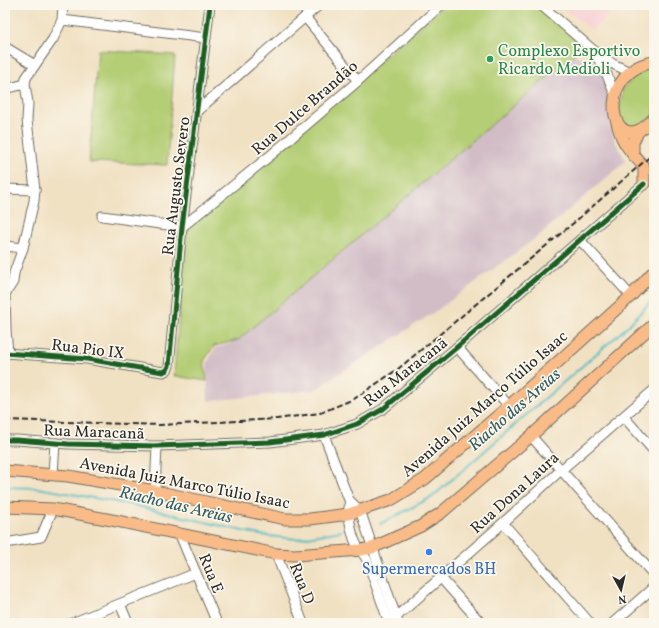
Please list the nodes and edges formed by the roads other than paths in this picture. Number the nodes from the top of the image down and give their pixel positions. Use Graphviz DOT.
graph roads {
  1 [pos="63,5"];
  2 [pos="210,5"];
  3 [pos="319,5"];
  4 [pos="441,5"];
  5 [pos="541,5"];
  6 [pos="305,17"];
  7 [pos="62,20"];
  8 [pos="206,38"];
  9 [pos="5,47"];
  10 [pos="593,50"];
  11 [pos="653,62"];
  12 [pos="35,65"];
  13 [pos="630,72"];
  14 [pos="358,81"];
  15 [pos="25,84"];
  16 [pos="5,89"];
  17 [pos="615,95"];
  18 [pos="197,111"];
  19 [pos="654,118"];
  20 [pos="616,121"];
  21 [pos="639,130"];
  22 [pos="633,155"];
  23 [pos="649,167"];
  24 [pos="654,175"];
  25 [pos="644,184"];
  26 [pos="5,189"];
  27 [pos="35,190"];
  28 [pos="102,216"];
  29 [pos="182,228"];
  30 [pos="580,240"];
  31 [pos="5,246"];
  32 [pos="23,248"];
  33 [pos="654,271"];
  34 [pos="631,296"];
  35 [pos="654,324"];
  36 [pos="457,347"];
  37 [pos="6,353"];
  38 [pos="167,370"];
  39 [pos="654,390"];
  40 [pos="509,406"];
  41 [pos="624,417"];
  42 [pos="324,435"];
  43 [pos="531,436"];
  44 [pos="5,440"];
  45 [pos="55,443"];
  46 [pos="156,446"];
  47 [pos="654,452"];
  48 [pos="561,470"];
  49 [pos="5,471"];
  50 [pos="53,474"];
  51 [pos="155,491"];
  52 [pos="5,507"];
  53 [pos="53,509"];
  54 [pos="354,512"];
  55 [pos="502,524"];
  56 [pos="180,535"];
  57 [pos="5,543"];
  58 [pos="372,548"];
  59 [pos="361,550"];
  60 [pos="276,554"];
  61 [pos="196,573"];
  62 [pos="654,575"];
  63 [pos="441,578"];
  64 [pos="654,587"];
  65 [pos="120,604"];
  66 [pos="394,621"];
  67 [pos="72,623"];
  68 [pos="128,623"];
  69 [pos="217,623"];
  70 [pos="303,623"];
  71 [pos="481,623"];
  72 [pos="590,623"];
  73 [pos="613,623"];
  1 -- 7 [label="street"];
  2 -- 8 [label="street, Rua Augusto Severo"];
  3 -- 6 [label="street"];
  4 -- 14 [label="street, Rua Dulce Brandão"];
  5 -- 10 [label="street"];
  6 -- 14 [label="street"];
  6 -- 18 [label="street"];
  7 -- 8 [label="street"];
  7 -- 12 [label="street"];
  8 -- 18 [label="street, Rua Augusto Severo"];
  9 -- 12 [label="street"];
  10 -- 13 [label="street"];
  10 -- 17 [label="street"];
  11 -- 13 [label="main road"];
  12 -- 15 [label="street"];
  13 -- 17 [label="main road"];
  14 -- 29 [label="street, Rua Dulce Brandão"];
  15 -- 16 [label="street"];
  15 -- 27 [label="street"];
  17 -- 20 [label="main road"];
  18 -- 29 [label="street, Rua Augusto Severo"];
  19 -- 21 [label="main road"];
  20 -- 21 [label="main road"];
  20 -- 22 [label="main road"];
  21 -- 22 [label="main road"];
  22 -- 23 [label="main road"];
  23 -- 25 [label="main road"];
  24 -- 25 [label="main road, Rua Maracanã"];
  25 -- 30 [label="street, Rua Maracanã"];
  26 -- 27 [label="street"];
  27 -- 32 [label="street"];
  28 -- 29 [label="street"];
  29 -- 38 [label="street, Rua Augusto Severo"];
  30 -- 34 [label="street"];
  30 -- 36 [label="street, Rua Maracanã"];
  31 -- 32 [label="street"];
  32 -- 37 [label="street"];
  33 -- 34 [label="main road, Avenida Juiz Marco Túlio Isaac"];
  34 -- 40 [label="main road, Avenida Juiz Marco Túlio Isaac"];
  35 -- 43 [label="main road"];
  36 -- 40 [label="street"];
  36 -- 42 [label="street, Rua Maracanã"];
  37 -- 38 [label="street, Rua Pio IX"];
  39 -- 41 [label="street, Rua Dona Laura"];
  40 -- 54 [label="main road, Avenida Juiz Marco Túlio Isaac"];
  41 -- 47 [label="street"];
  41 -- 48 [label="street, Rua Dona Laura"];
  42 -- 46 [label="street, Rua Maracanã"];
  42 -- 54 [label="street"];
  43 -- 48 [label="street"];
  43 -- 58 [label="main road"];
  44 -- 45 [label="street, Rua Maracanã"];
  45 -- 46 [label="street, Rua Maracanã"];
  45 -- 50 [label="street"];
  46 -- 51 [label="street"];
  48 -- 55 [label="street, Rua Dona Laura"];
  48 -- 62 [label="street"];
  49 -- 50 [label="main road, Avenida Juiz Marco Túlio Isaac"];
  50 -- 51 [label="main road, Avenida Juiz Marco Túlio Isaac"];
  51 -- 54 [label="main road, Avenida Juiz Marco Túlio Isaac"];
  52 -- 53 [label="main road"];
  53 -- 56 [label="main road"];
  53 -- 57 [label="street"];
  54 -- 58 [label="street"];
  54 -- 59 [label="street"];
  55 -- 63 [label="street, Rua Dona Laura"];
  55 -- 72 [label="street"];
  56 -- 60 [label="main road"];
  56 -- 61 [label="street, Rua E"];
  58 -- 59 [label="main road"];
  58 -- 66 [label="street"];
  59 -- 60 [label="main road"];
  59 -- 66 [label="street"];
  60 -- 70 [label="street, Rua D"];
  61 -- 65 [label="street"];
  61 -- 69 [label="street, Rua E"];
  63 -- 66 [label="street, Rua Dona Laura"];
  63 -- 71 [label="street"];
  64 -- 73 [label="street"];
  65 -- 67 [label="street"];
  65 -- 68 [label="street"];
}
